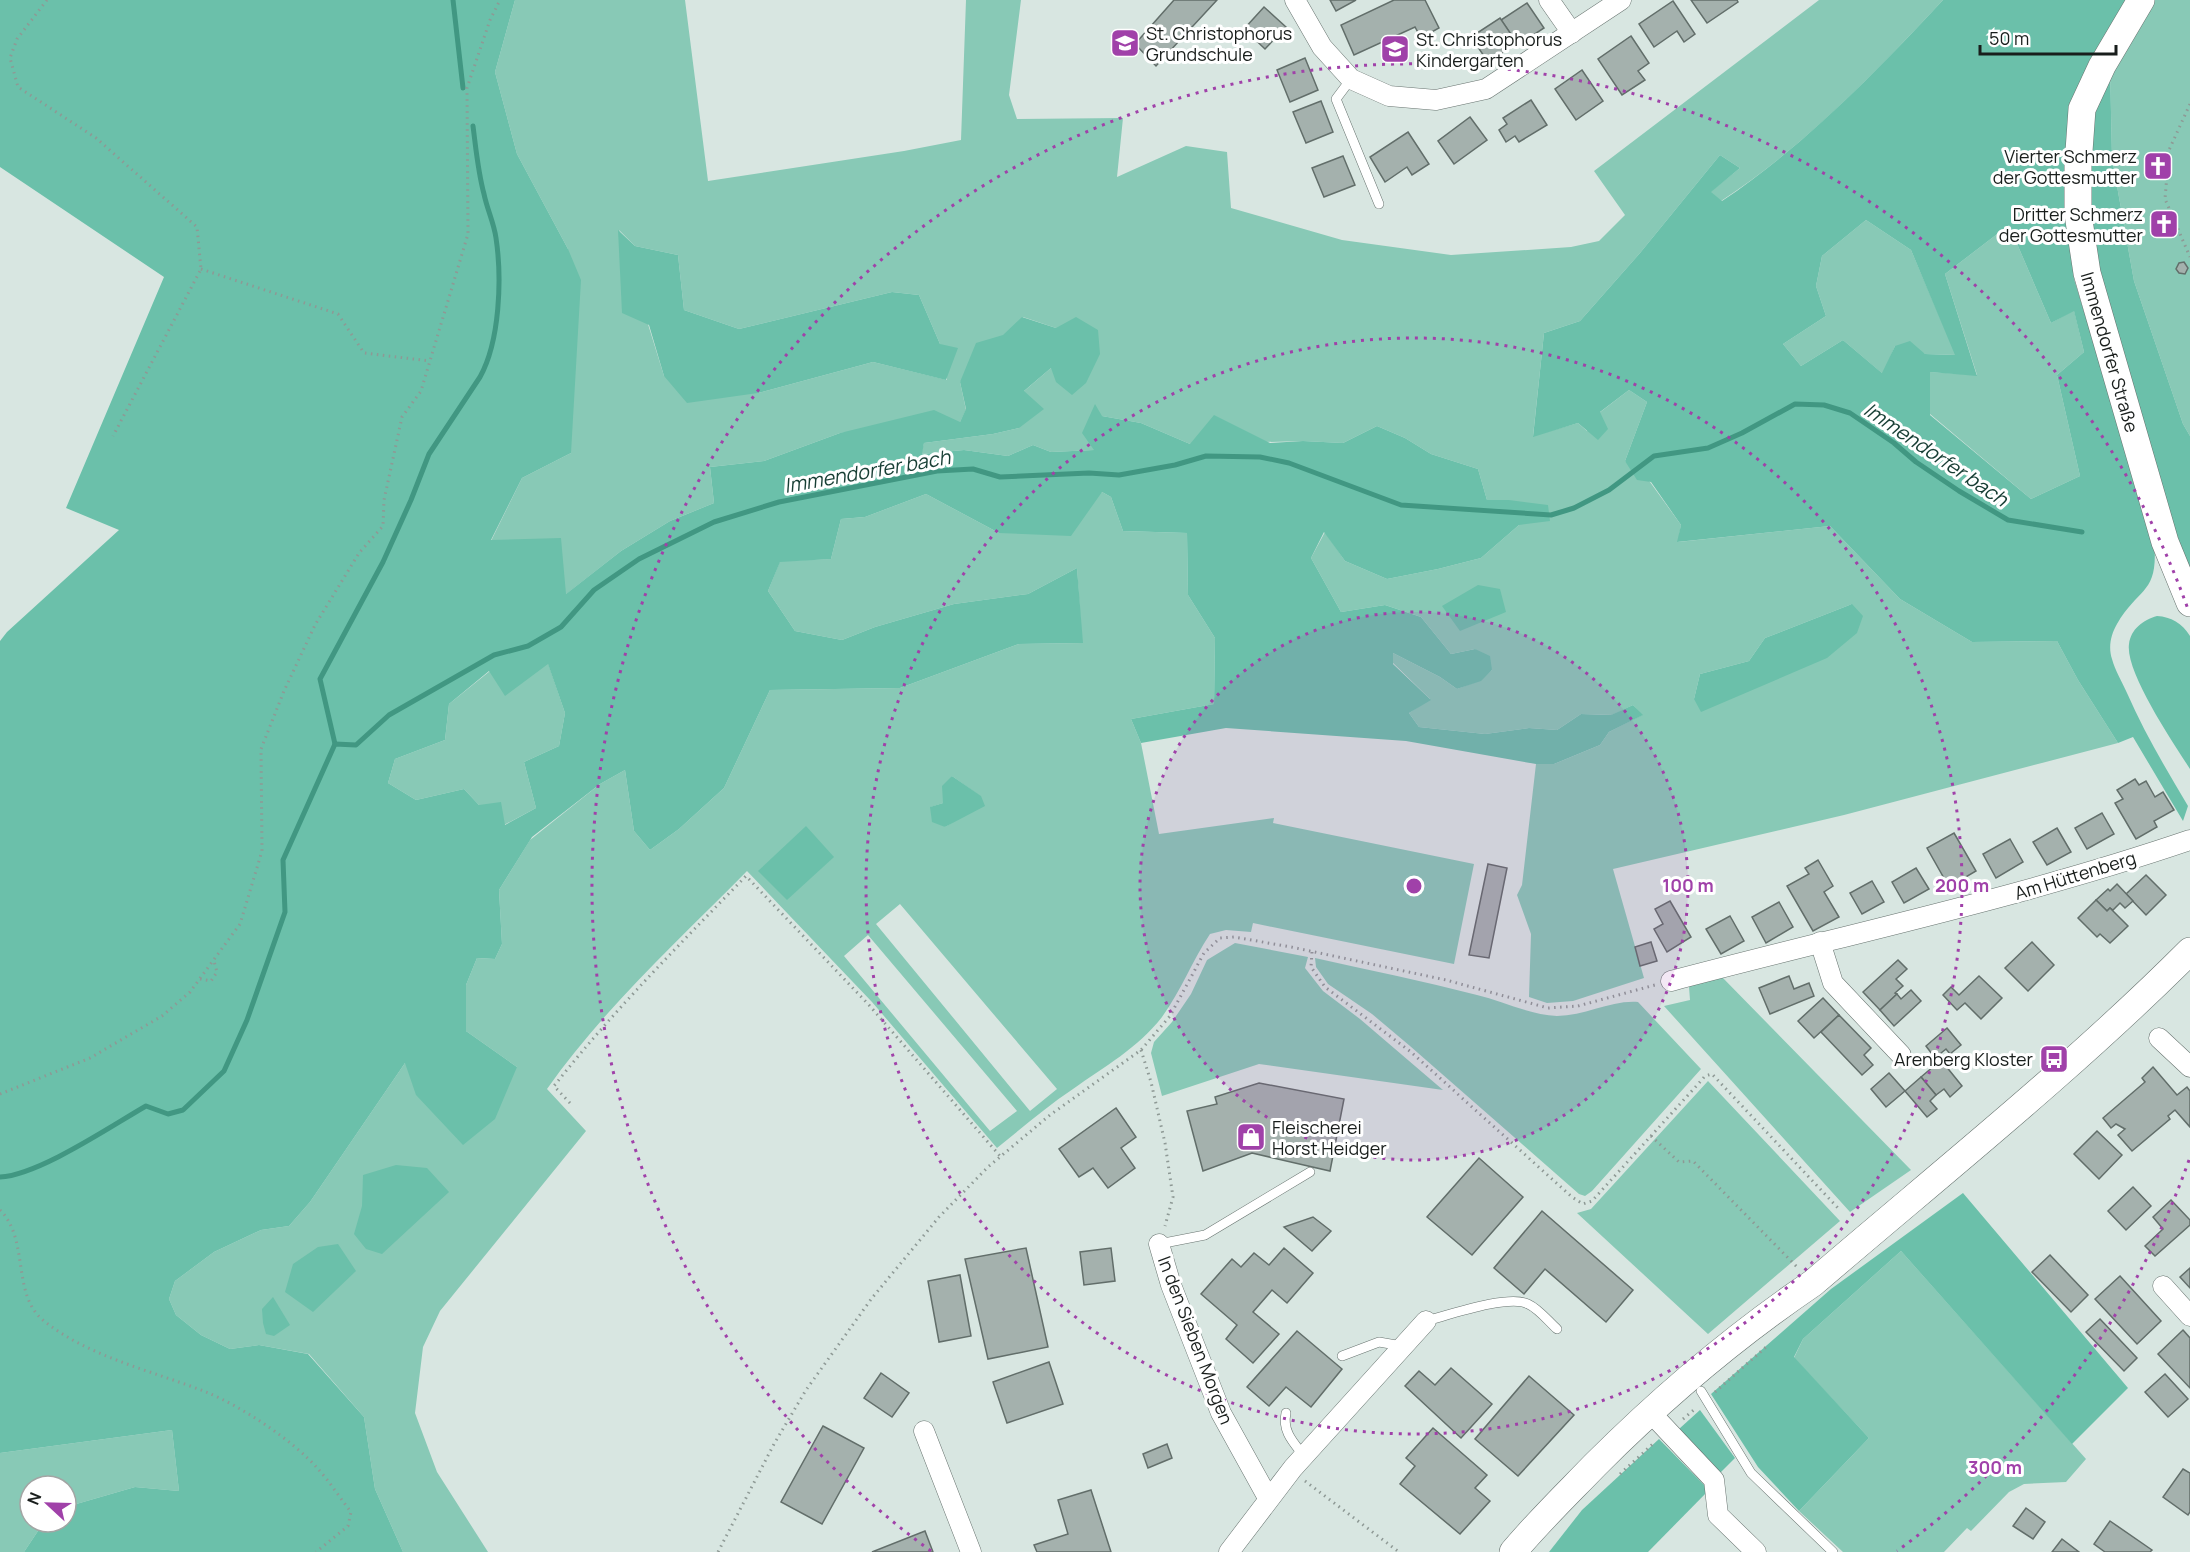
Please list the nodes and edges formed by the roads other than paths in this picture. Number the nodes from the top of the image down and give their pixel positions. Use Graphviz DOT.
graph roads {
  1 [pos="1295,0"];
  2 [pos="1549,0"];
  3 [pos="1622,0"];
  4 [pos="2141,0"];
  5 [pos="1572,33"];
  6 [pos="1351,79"];
  7 [pos="1379,204"];
  8 [pos="2190,603"];
  9 [pos="2190,840"];
  10 [pos="1820,942"];
  11 [pos="2190,951"];
  12 [pos="1671,981"];
  13 [pos="2159,1038"];
  14 [pos="1900,1055"];
  15 [pos="2190,1067"];
  16 [pos="1310,1172"];
  17 [pos="1160,1244"];
  18 [pos="1813,1283"];
  19 [pos="2163,1286"];
  20 [pos="2190,1316"];
  21 [pos="1426,1321"];
  22 [pos="1557,1329"];
  23 [pos="1404,1346"];
  24 [pos="1342,1356"];
  25 [pos="1701,1390"];
  26 [pos="1286,1413"];
  27 [pos="1656,1418"];
  28 [pos="924,1431"];
  29 [pos="1298,1462"];
  30 [pos="1269,1498"];
  31 [pos="971,1552"];
  32 [pos="1229,1552"];
  33 [pos="1514,1552"];
  34 [pos="1531,1552"];
  35 [pos="1756,1552"];
  36 [pos="1833,1552"];
  1 -- 6 [label="street"];
  2 -- 5 [label="street"];
  3 -- 5 [label="street"];
  4 -- 8 [label="main road, Immendorfer Straße"];
  5 -- 6 [label="street"];
  6 -- 7 [label="lane"];
  9 -- 10 [label="street, Am Hüttenberg"];
  10 -- 12 [label="street, Am Hüttenberg"];
  10 -- 14 [label="street"];
  11 -- 18 [label="main road"];
  13 -- 15 [label="street"];
  16 -- 17 [label="lane"];
  17 -- 30 [label="street, In den Sieben Morgen"];
  18 -- 25 [label="main road"];
  18 -- 27 [label="main road"];
  19 -- 20 [label="street"];
  21 -- 22 [label="lane"];
  21 -- 23 [label="street"];
  23 -- 24 [label="lane"];
  23 -- 29 [label="street"];
  25 -- 27 [label="main road"];
  25 -- 36 [label="lane"];
  26 -- 29 [label="lane"];
  27 -- 33 [label="main road"];
  27 -- 34 [label="main road"];
  27 -- 35 [label="street"];
  28 -- 31 [label="street"];
  29 -- 30 [label="street"];
  30 -- 32 [label="street"];
}
